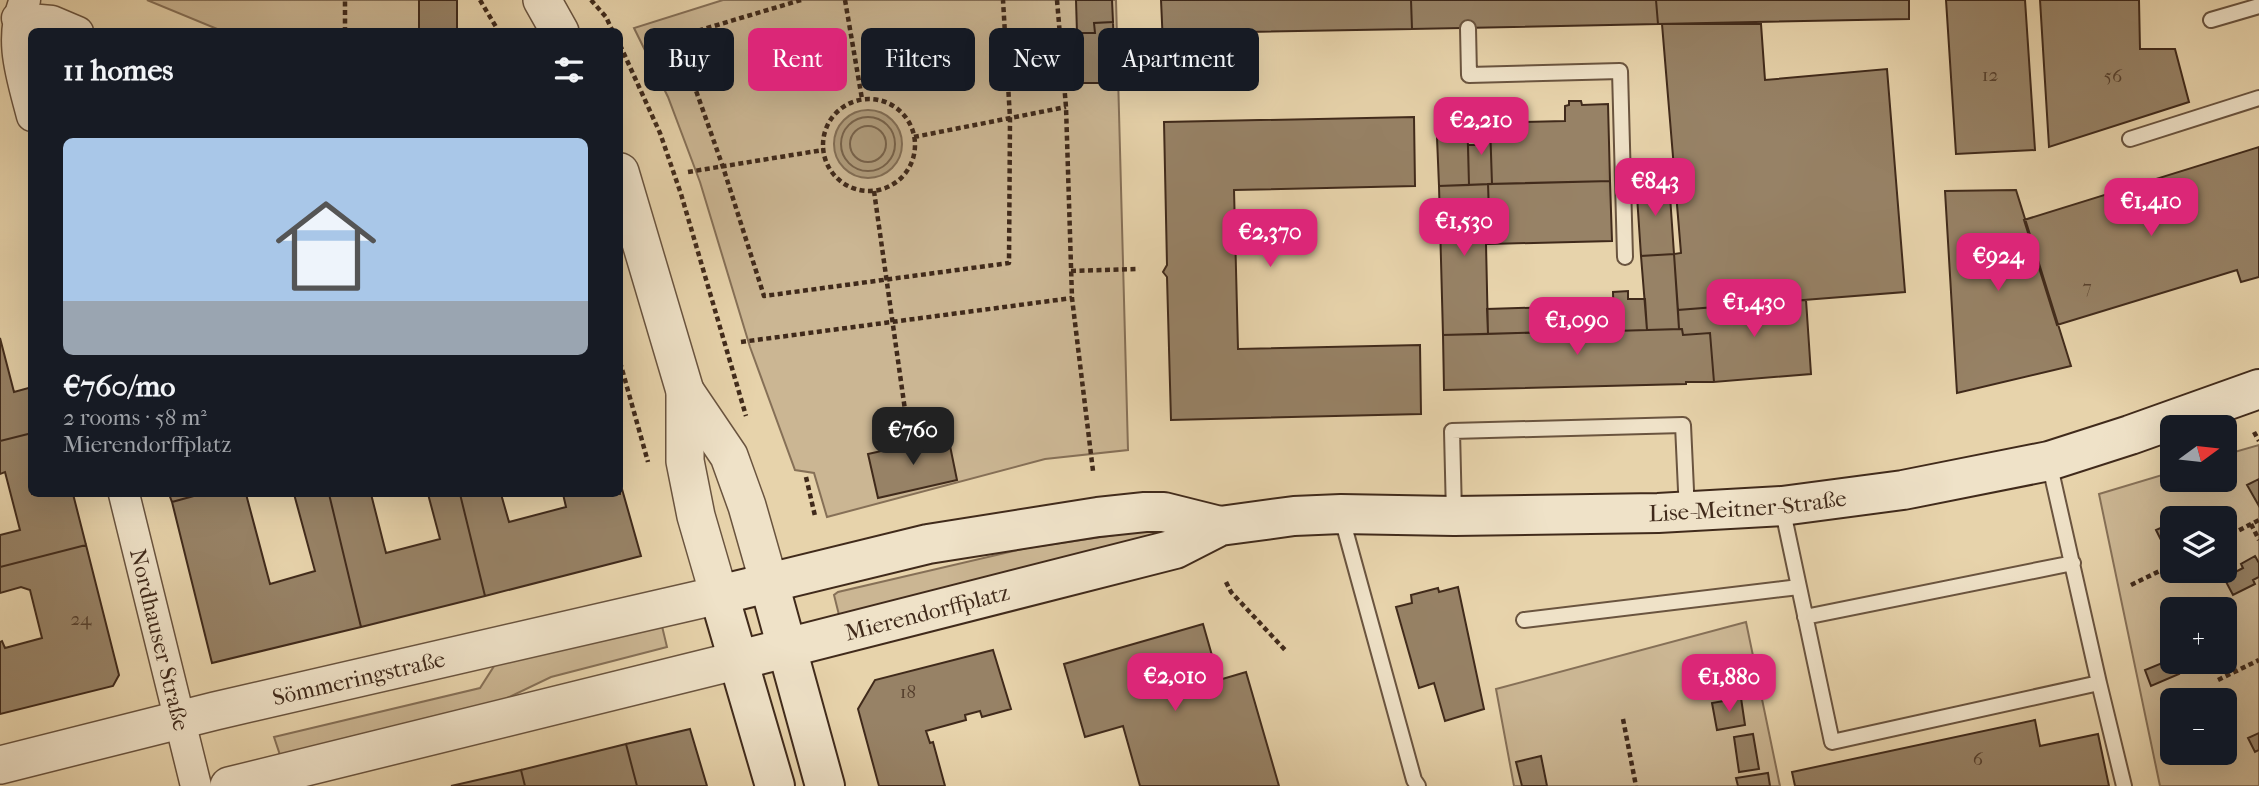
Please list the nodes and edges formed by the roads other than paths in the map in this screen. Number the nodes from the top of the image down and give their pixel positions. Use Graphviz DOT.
graph roads {
  1 [pos="542,0"];
  2 [pos="2259,6"];
  3 [pos="14,7"];
  4 [pos="2211,20"];
  5 [pos="69,28"];
  6 [pos="557,28"];
  7 [pos="1468,28"];
  8 [pos="2259,98"];
  9 [pos="28,100"];
  10 [pos="2130,139"];
  11 [pos="623,191"];
  12 [pos="628,222"];
  13 [pos="1625,257"];
  14 [pos="2259,389"];
  15 [pos="685,391"];
  16 [pos="2049,461"];
  17 [pos="125,497"];
  18 [pos="1782,506"];
  19 [pos="1687,512"];
  20 [pos="1341,514"];
  21 [pos="1454,516"];
  22 [pos="1220,526"];
  23 [pos="2073,563"];
  24 [pos="1114,564"];
  25 [pos="769,583"];
  26 [pos="1799,587"];
  27 [pos="719,595"];
  28 [pos="1805,617"];
  29 [pos="1524,620"];
  30 [pos="788,648"];
  31 [pos="739,660"];
  32 [pos="2099,682"];
  33 [pos="180,720"];
  34 [pos="0,765"];
  35 [pos="196,786"];
  36 [pos="229,786"];
  37 [pos="775,786"];
  38 [pos="825,786"];
  39 [pos="1418,786"];
  40 [pos="2124,786"];
  1 -- 6 [label="street"];
  2 -- 4 [label="lane"];
  3 -- 5 [label="street"];
  3 -- 9 [label="street"];
  7 -- 13 [label="lane"];
  8 -- 10 [label="lane"];
  11 -- 12 [label="street"];
  12 -- 15 [label="street"];
  14 -- 16 [label="main road, Lise-Meitner-Straße"];
  15 -- 25 [label="street"];
  15 -- 27 [label="street"];
  16 -- 18 [label="main road, Lise-Meitner-Straße"];
  16 -- 23 [label="lane"];
  17 -- 33 [label="street, Nordhauser Straße"];
  18 -- 19 [label="main road, Lise-Meitner-Straße"];
  18 -- 26 [label="lane"];
  19 -- 21 [label="main road, Lise-Meitner-Straße"];
  19 -- 21 [label="lane"];
  20 -- 21 [label="main road, Lise-Meitner-Straße"];
  20 -- 22 [label="main road, Lise-Meitner-Straße"];
  20 -- 39 [label="lane"];
  22 -- 24 [label="main road, Lise-Meitner-Straße"];
  22 -- 25 [label="main road, Lise-Meitner-Straße"];
  23 -- 28 [label="lane"];
  23 -- 32 [label="lane"];
  24 -- 30 [label="main road, Mierendorffplatz"];
  25 -- 27 [label="main road"];
  25 -- 30 [label="main road"];
  26 -- 28 [label="lane"];
  26 -- 29 [label="lane"];
  27 -- 31 [label="main road"];
  27 -- 33 [label="street, Sömmeringstraße"];
  28 -- 32 [label="lane"];
  30 -- 31 [label="main road, Mierendorffplatz"];
  30 -- 38 [label="main road"];
  31 -- 36 [label="street"];
  31 -- 37 [label="main road"];
  32 -- 40 [label="lane"];
  33 -- 34 [label="street, Sömmeringstraße"];
  33 -- 35 [label="street, Nordhauser Straße"];
}
